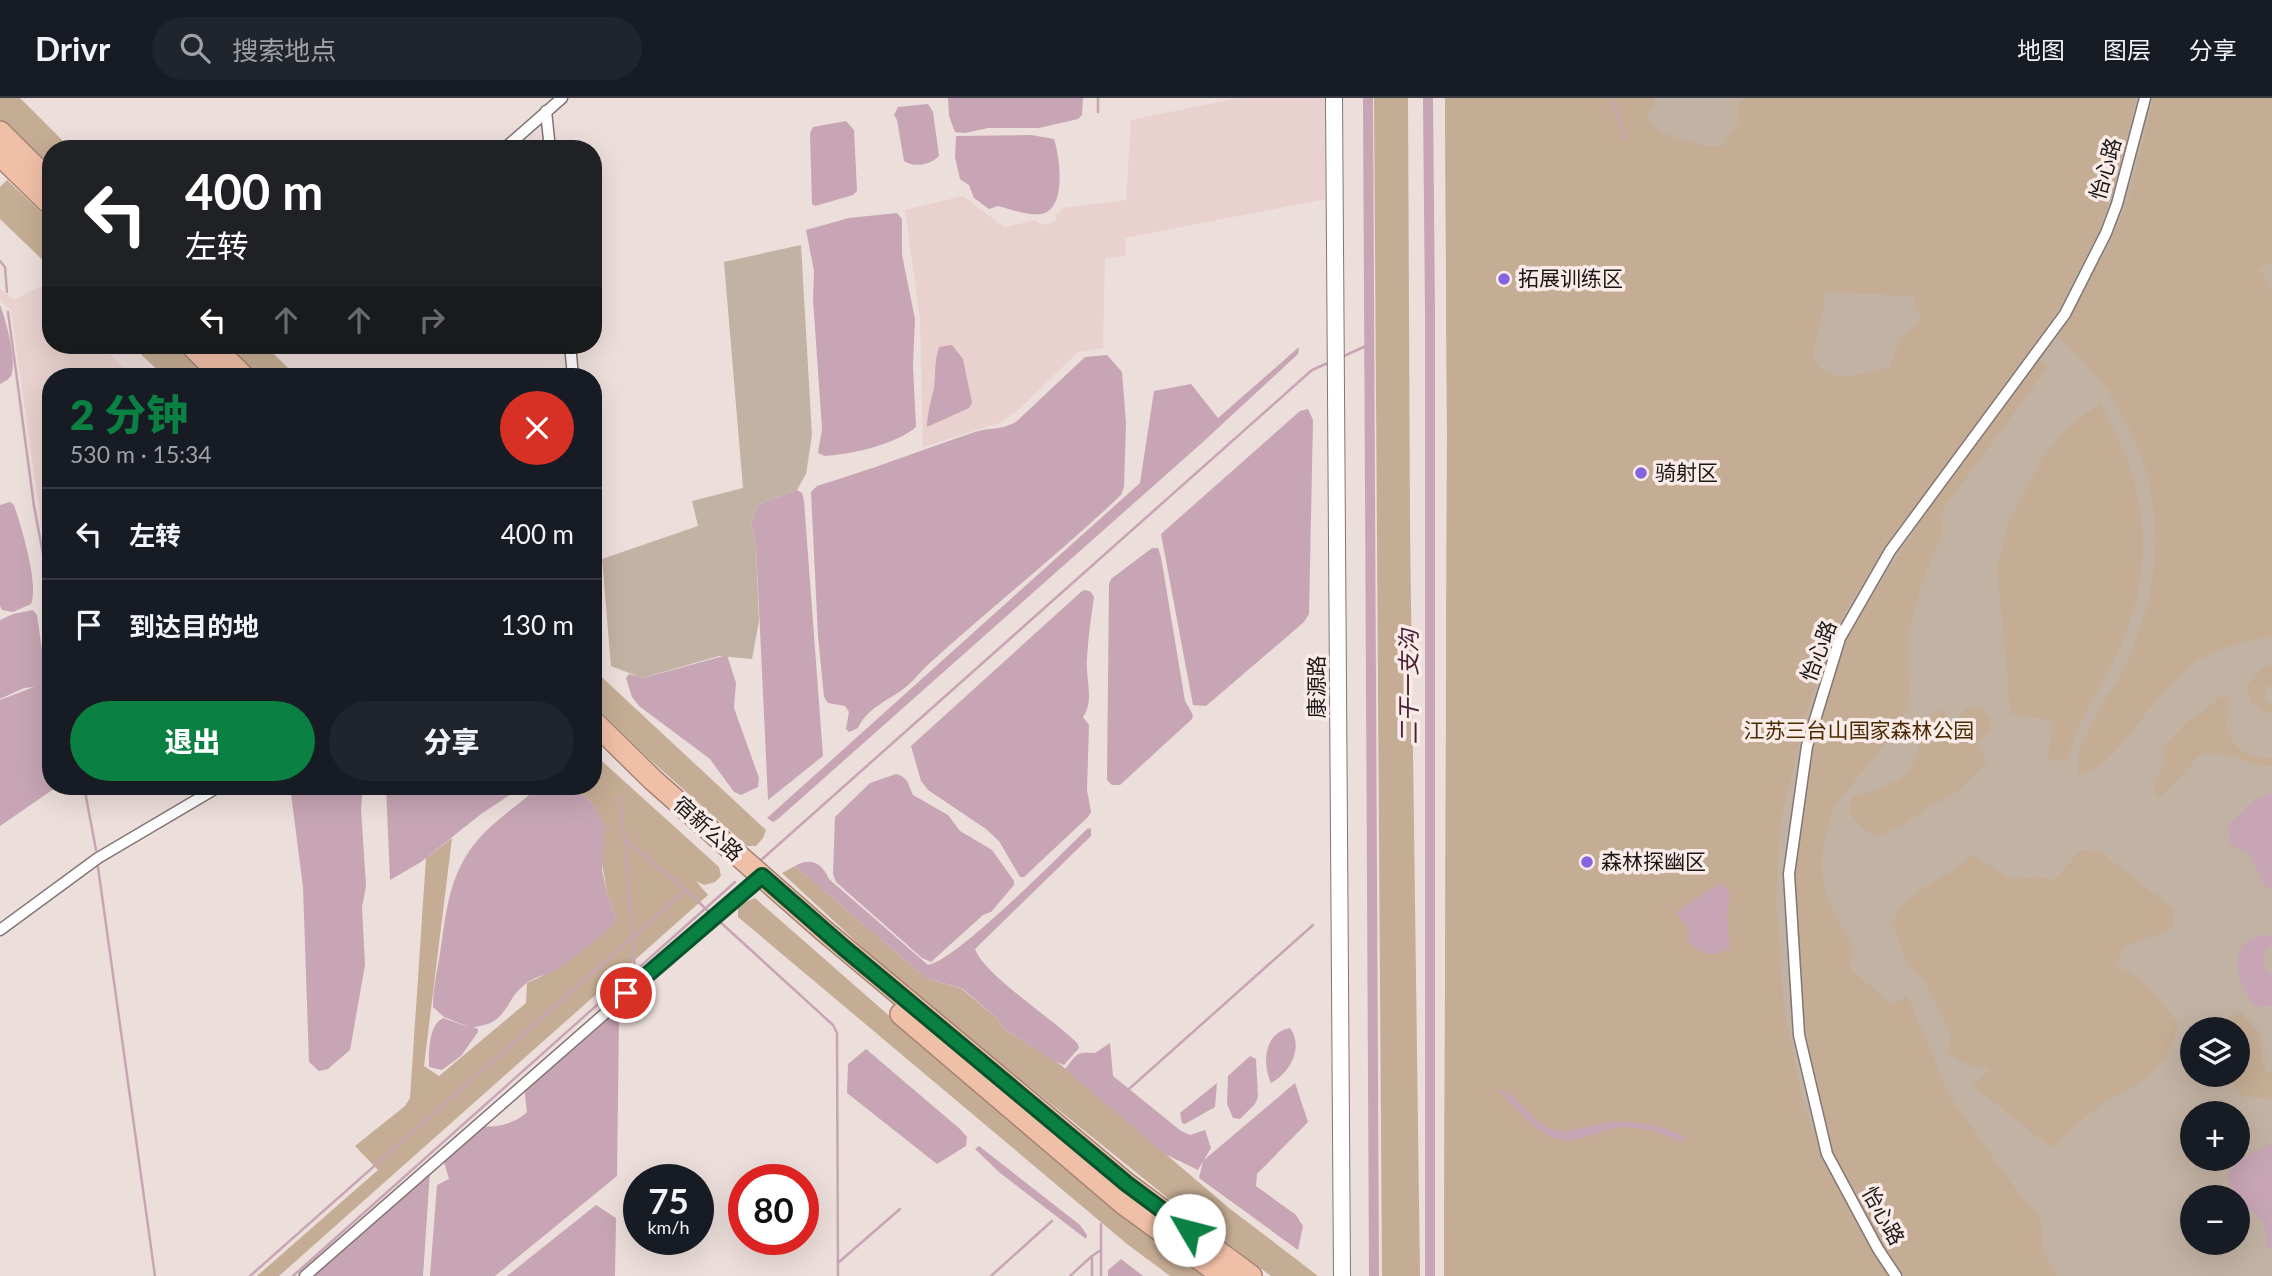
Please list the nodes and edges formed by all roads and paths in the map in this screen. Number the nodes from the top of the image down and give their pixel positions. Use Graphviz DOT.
graph roads {
  1 [pos="562,98"];
  2 [pos="1334,98"];
  3 [pos="2145,98"];
  4 [pos="547,111"];
  5 [pos="0,132"];
  6 [pos="514,140"];
  7 [pos="549,140"];
  8 [pos="0,155"];
  9 [pos="42,174"];
  10 [pos="42,196"];
  11 [pos="200,354"];
  12 [pos="221,354"];
  13 [pos="214,368"];
  14 [pos="235,368"];
  15 [pos="602,731"];
  16 [pos="602,749"];
  17 [pos="205,795"];
  18 [pos="756,880"];
  19 [pos="0,930"];
  20 [pos="305,1276"];
  21 [pos="1223,1276"];
  22 [pos="1251,1276"];
  23 [pos="1342,1276"];
  24 [pos="1896,1276"];
  1 -- 4 [label="street"];
  2 -- 23 [label="street, 康源路"];
  3 -- 24 [label="street, 怡心路"];
  4 -- 6 [label="street"];
  4 -- 7 [label="street"];
  5 -- 9 [label="highway"];
  8 -- 10 [label="highway"];
  11 -- 13 [label="highway"];
  12 -- 14 [label="highway"];
  15 -- 18 [label="highway, 宿新公路"];
  16 -- 18 [label="highway, 宿新公路"];
  17 -- 19 [label="street"];
  18 -- 20 [label="street"];
  18 -- 21 [label="highway, 宿新公路"];
  18 -- 22 [label="highway, 宿新公路"];
}
